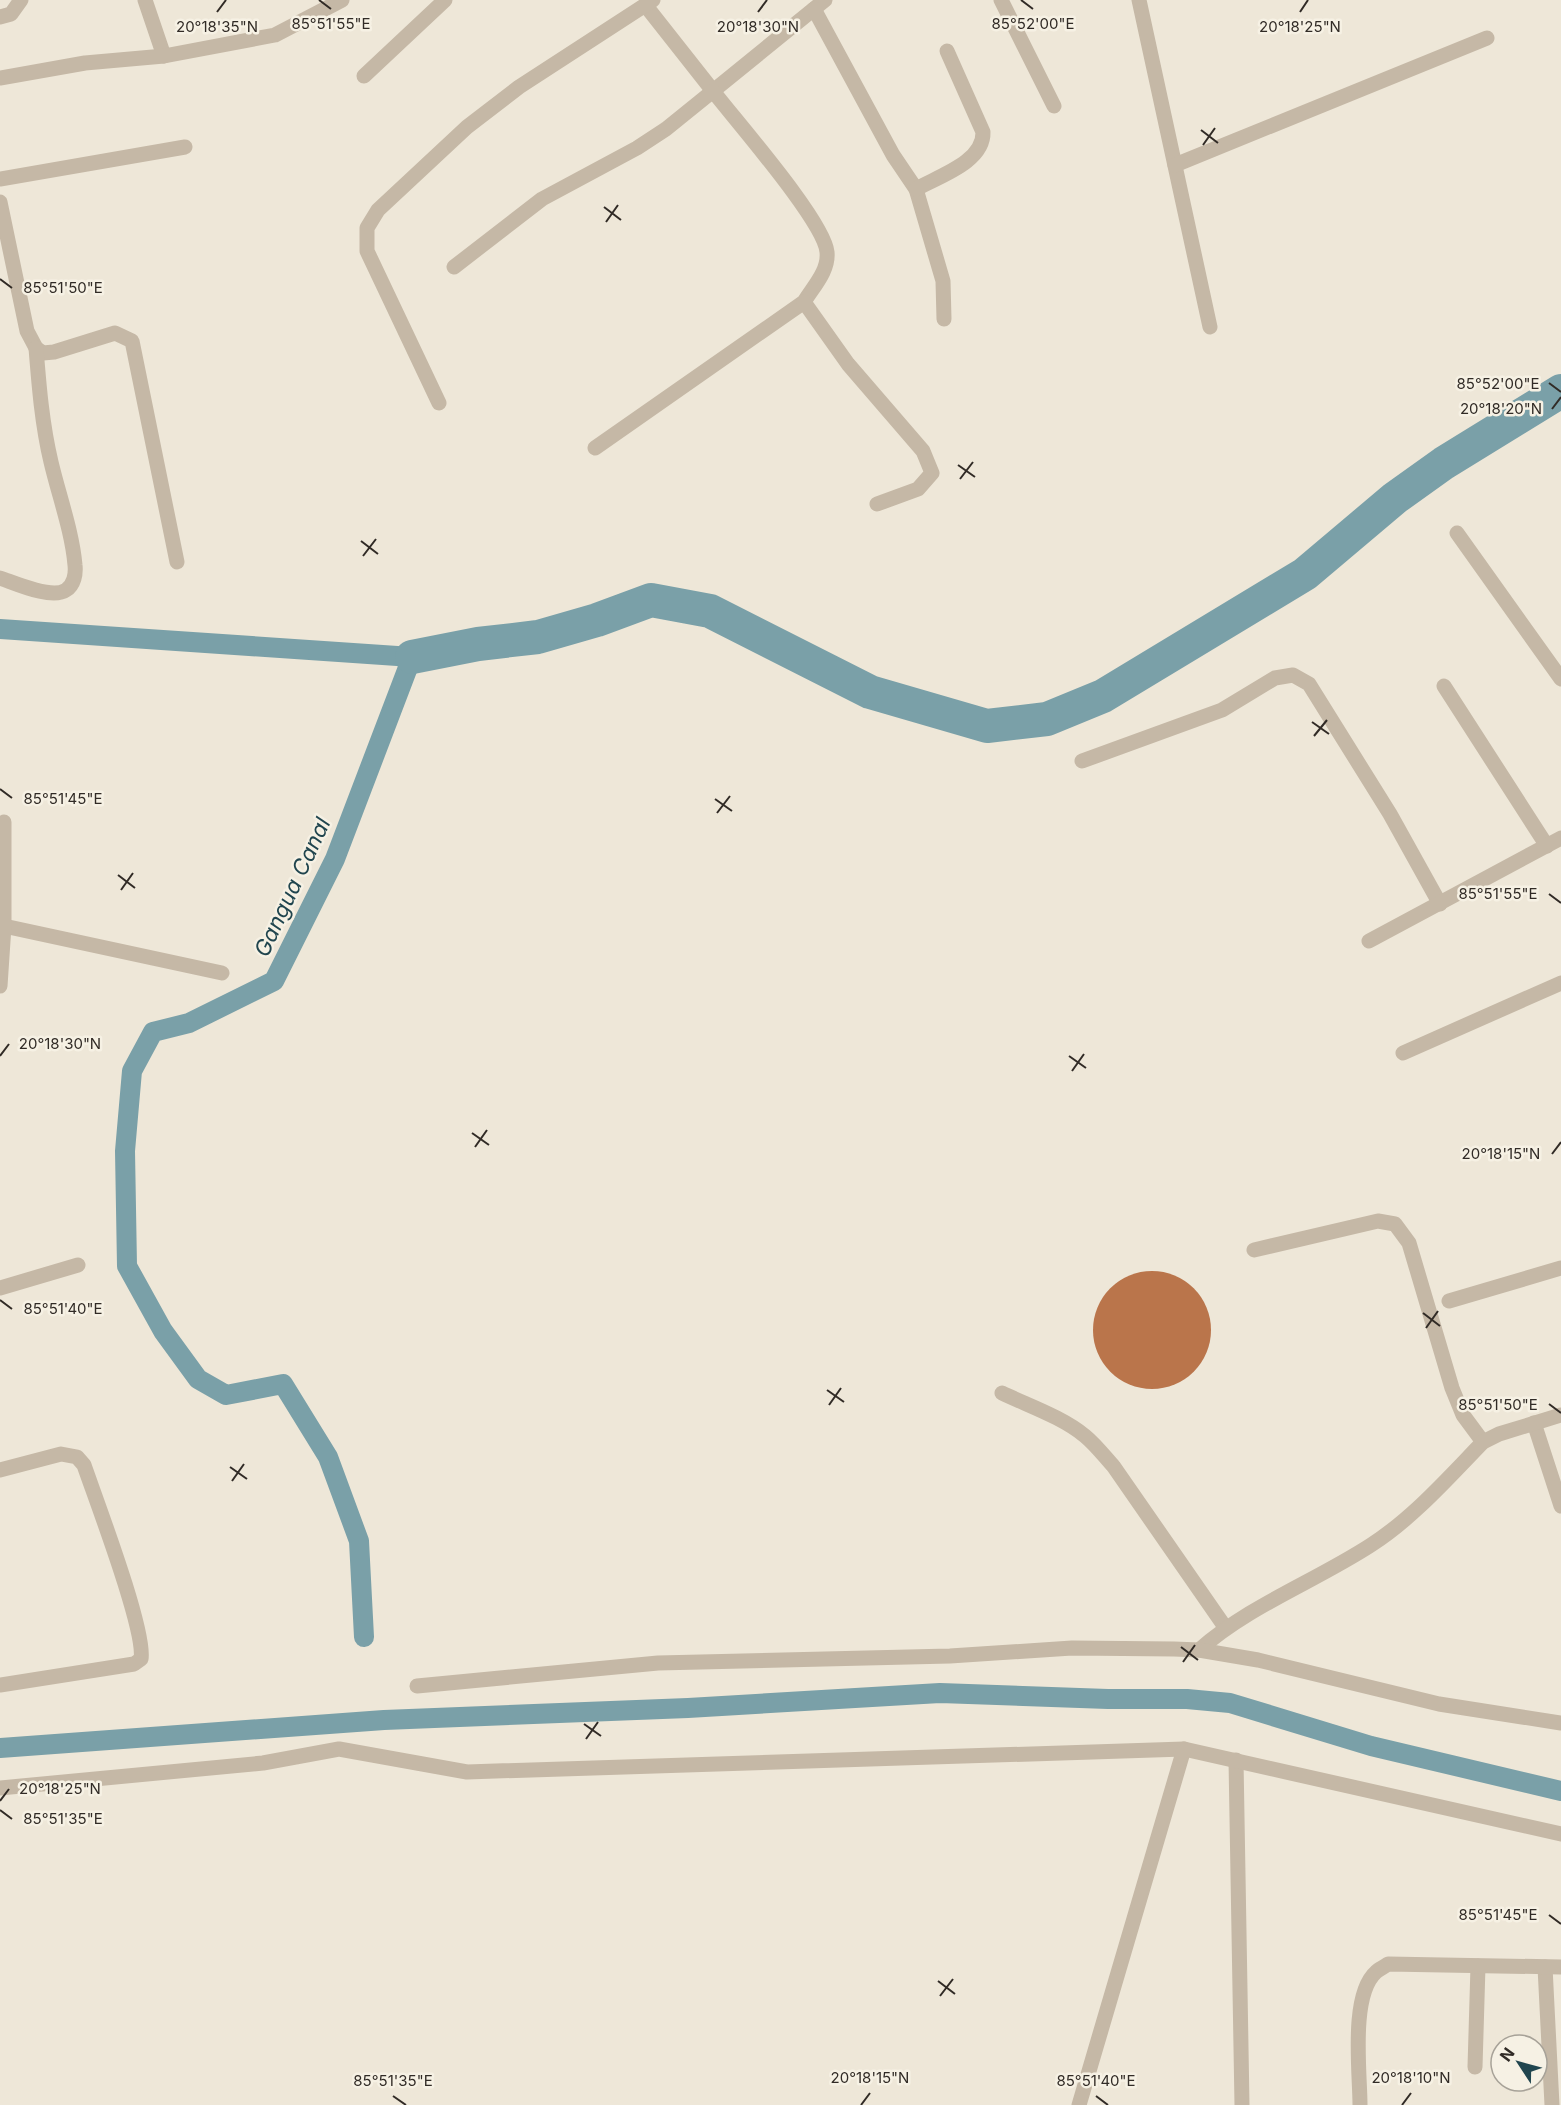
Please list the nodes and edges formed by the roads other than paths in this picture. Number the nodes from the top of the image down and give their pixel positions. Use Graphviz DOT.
graph roads {
  1 [pos="21,0"];
  2 [pos="145,0"];
  3 [pos="342,0"];
  4 [pos="443,0"];
  5 [pos="1001,0"];
  6 [pos="1139,0"];
  7 [pos="650,3"];
  8 [pos="819,4"];
  9 [pos="0,17"];
  10 [pos="1487,38"];
  11 [pos="947,51"];
  12 [pos="164,56"];
  13 [pos="364,76"];
  14 [pos="0,78"];
  15 [pos="713,91"];
  16 [pos="1054,106"];
  17 [pos="185,147"];
  18 [pos="1175,165"];
  19 [pos="0,179"];
  20 [pos="916,189"];
  21 [pos="0,202"];
  22 [pos="454,267"];
  23 [pos="804,302"];
  24 [pos="944,319"];
  25 [pos="1210,327"];
  26 [pos="36,348"];
  27 [pos="439,403"];
  28 [pos="595,448"];
  29 [pos="877,504"];
  30 [pos="1457,533"];
  31 [pos="177,562"];
  32 [pos="0,578"];
  33 [pos="1561,679"];
  34 [pos="1444,686"];
  35 [pos="1082,761"];
  36 [pos="4,822"];
  37 [pos="1561,838"];
  38 [pos="1547,846"];
  39 [pos="1440,903"];
  40 [pos="4,926"];
  41 [pos="1369,941"];
  42 [pos="222,973"];
  43 [pos="1561,983"];
  44 [pos="0,986"];
  45 [pos="1403,1053"];
  46 [pos="1254,1250"];
  47 [pos="78,1265"];
  48 [pos="1561,1268"];
  49 [pos="0,1288"];
  50 [pos="1449,1301"];
  51 [pos="1002,1393"];
  52 [pos="1561,1415"];
  53 [pos="1533,1423"];
  54 [pos="1483,1442"];
  55 [pos="0,1470"];
  56 [pos="1561,1506"];
  57 [pos="1226,1627"];
  58 [pos="1199,1650"];
  59 [pos="0,1685"];
  60 [pos="417,1686"];
  61 [pos="1561,1722"];
  62 [pos="1185,1749"];
  63 [pos="1236,1760"];
  64 [pos="0,1788"];
  65 [pos="1561,1834"];
  66 [pos="1478,1966"];
  67 [pos="1553,1967"];
  68 [pos="1475,2067"];
  69 [pos="1079,2105"];
  70 [pos="1242,2105"];
  71 [pos="1360,2105"];
  72 [pos="1552,2105"];
  1 -- 9 [label="street"];
  2 -- 12 [label="street"];
  3 -- 12 [label="street"];
  4 -- 13 [label="street"];
  5 -- 16 [label="street"];
  6 -- 18 [label="street"];
  7 -- 15 [label="street"];
  7 -- 27 [label="street"];
  8 -- 15 [label="street"];
  8 -- 20 [label="street"];
  10 -- 18 [label="street"];
  11 -- 20 [label="street"];
  12 -- 14 [label="street"];
  15 -- 22 [label="street"];
  15 -- 23 [label="street"];
  17 -- 19 [label="street"];
  18 -- 25 [label="street"];
  20 -- 24 [label="street"];
  21 -- 26 [label="street"];
  23 -- 28 [label="street"];
  23 -- 29 [label="street"];
  26 -- 31 [label="street"];
  26 -- 32 [label="street"];
  30 -- 33 [label="street"];
  34 -- 38 [label="street"];
  35 -- 39 [label="street"];
  36 -- 40 [label="street"];
  37 -- 38 [label="street"];
  38 -- 39 [label="street"];
  39 -- 41 [label="street"];
  40 -- 42 [label="street"];
  40 -- 44 [label="street"];
  43 -- 45 [label="street"];
  46 -- 54 [label="street"];
  47 -- 49 [label="street"];
  48 -- 50 [label="street"];
  51 -- 57 [label="street"];
  52 -- 53 [label="street"];
  53 -- 54 [label="street"];
  53 -- 56 [label="street"];
  54 -- 57 [label="street"];
  55 -- 59 [label="street"];
  57 -- 58 [label="street"];
  58 -- 60 [label="street"];
  58 -- 61 [label="street"];
  62 -- 63 [label="street"];
  62 -- 64 [label="street"];
  62 -- 69 [label="street"];
  63 -- 65 [label="street"];
  63 -- 70 [label="street"];
  66 -- 67 [label="street"];
  66 -- 68 [label="street"];
  66 -- 71 [label="street"];
  67 -- 72 [label="street"];
}
